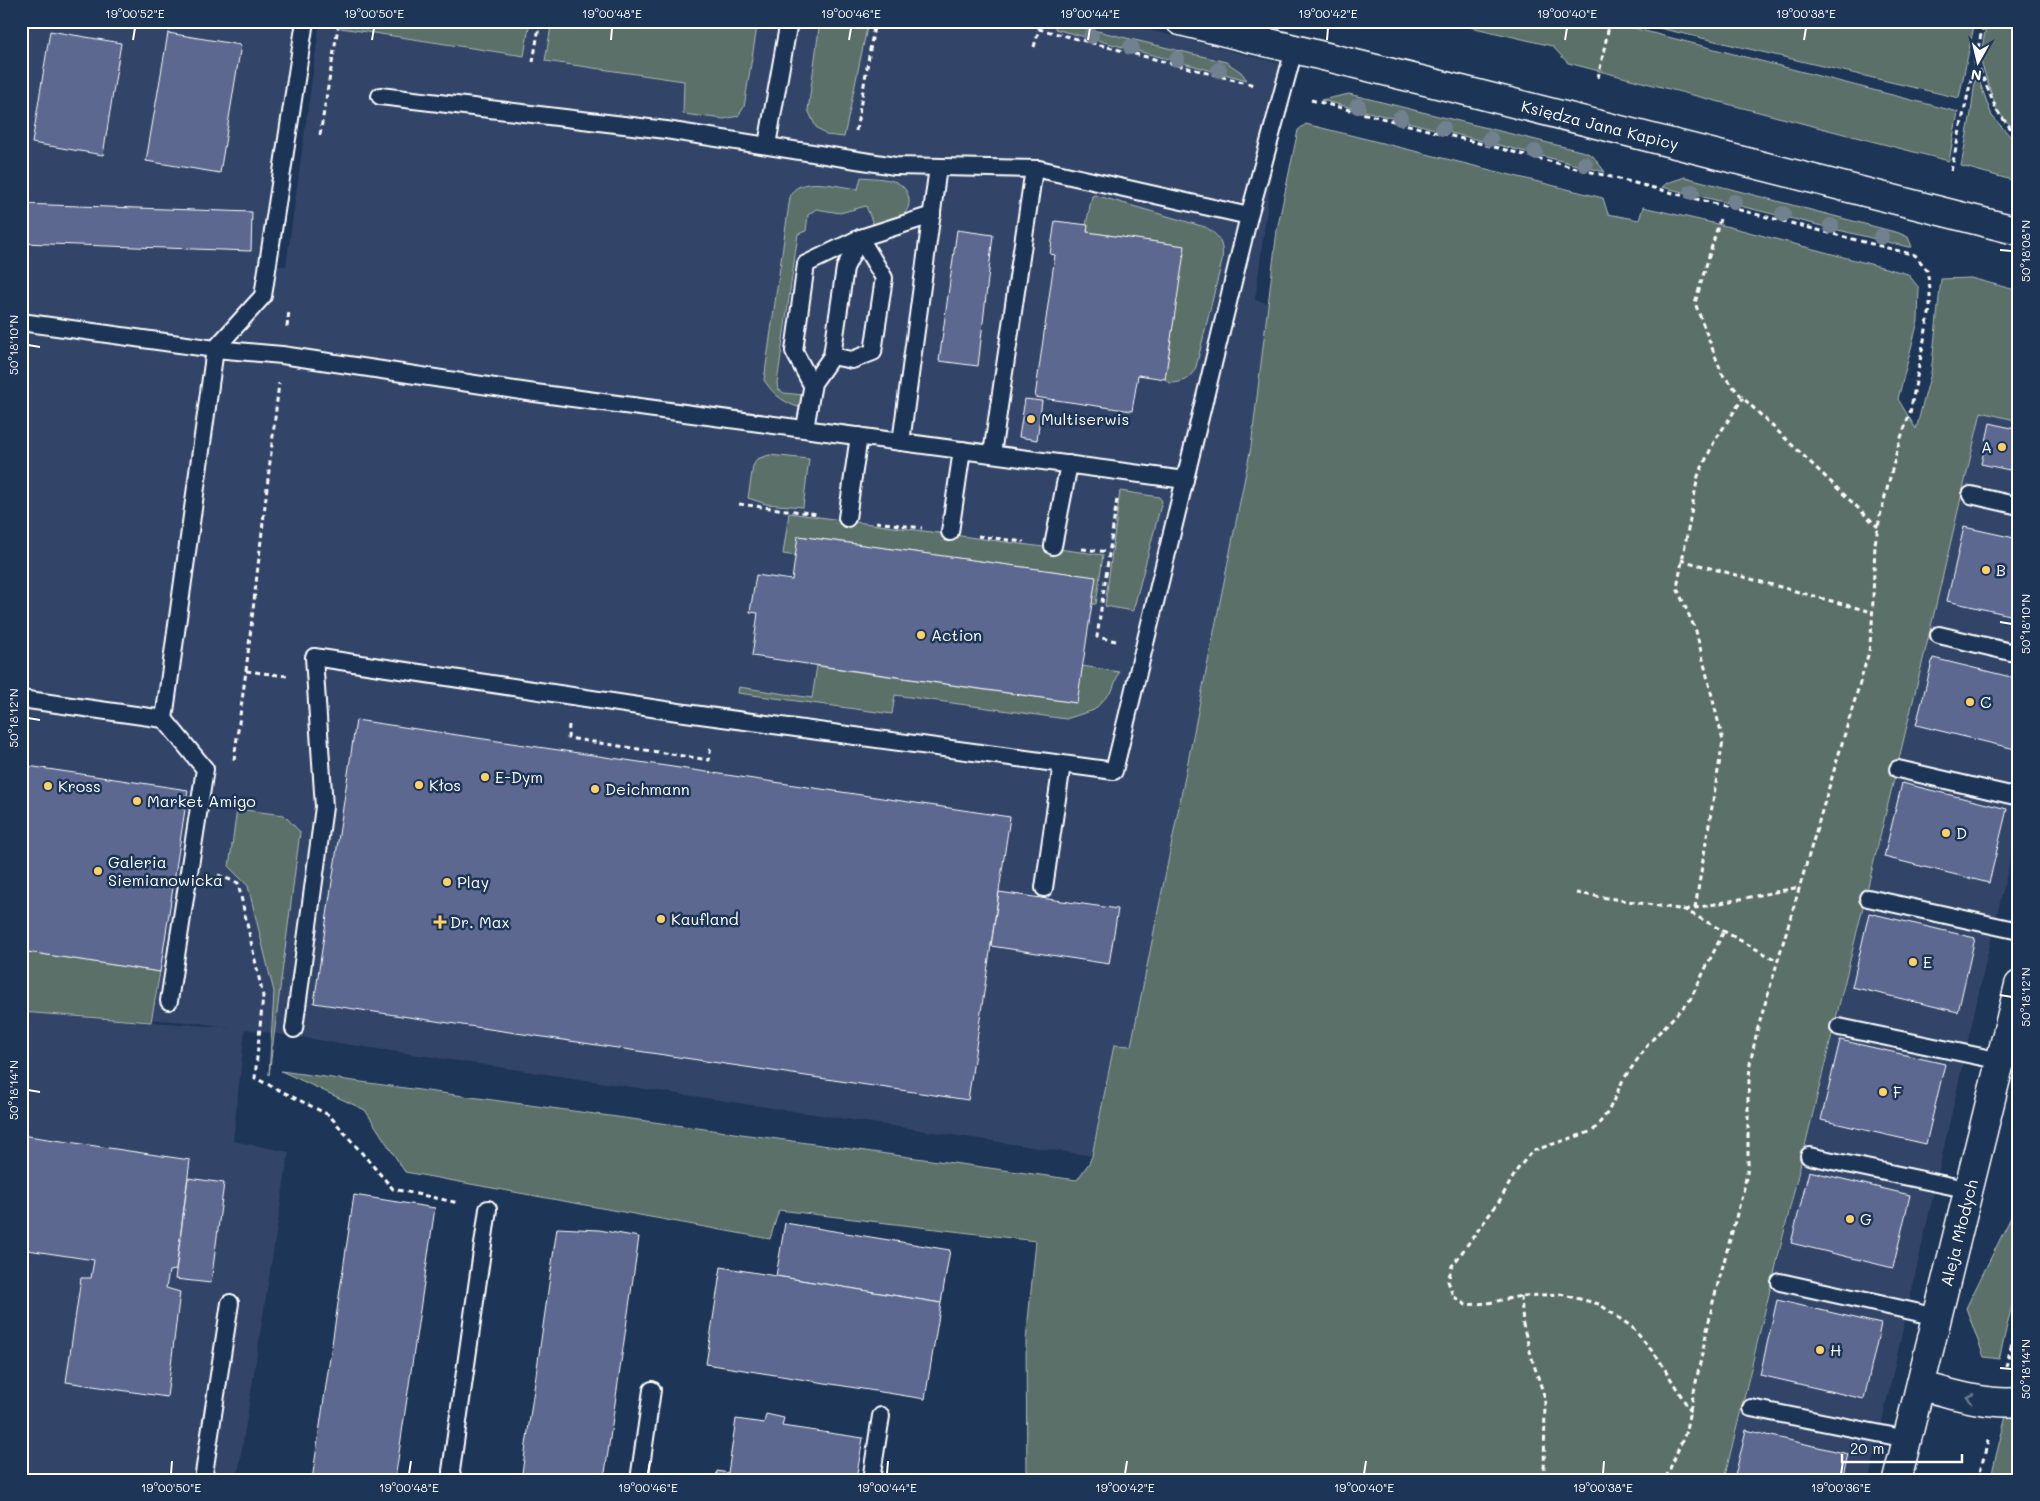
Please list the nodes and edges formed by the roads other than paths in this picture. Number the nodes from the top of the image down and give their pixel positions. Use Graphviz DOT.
graph roads {
  1 [pos="305,21"];
  2 [pos="789,21"];
  3 [pos="1180,21"];
  4 [pos="1294,50"];
  5 [pos="380,96"];
  6 [pos="767,145"];
  7 [pos="938,167"];
  8 [pos="1034,169"];
  9 [pos="932,216"];
  10 [pos="1250,216"];
  11 [pos="2019,231"];
  12 [pos="860,238"];
  13 [pos="21,322"];
  14 [pos="215,349"];
  15 [pos="832,356"];
  16 [pos="812,385"];
  17 [pos="805,428"];
  18 [pos="859,436"];
  19 [pos="901,442"];
  20 [pos="962,450"];
  21 [pos="992,454"];
  22 [pos="1069,464"];
  23 [pos="1185,480"];
  24 [pos="1971,495"];
  25 [pos="2019,506"];
  26 [pos="847,518"];
  27 [pos="950,532"];
  28 [pos="1053,546"];
  29 [pos="1939,635"];
  30 [pos="2019,654"];
  31 [pos="21,699"];
  32 [pos="164,719"];
  33 [pos="1062,764"];
  34 [pos="1898,769"];
  35 [pos="2019,797"];
  36 [pos="1044,888"];
  37 [pos="1868,898"];
  38 [pos="2019,932"];
  39 [pos="2019,985"];
  40 [pos="168,1001"];
  41 [pos="1839,1027"];
  42 [pos="294,1029"];
  43 [pos="2001,1061"];
  44 [pos="1809,1156"];
  45 [pos="1970,1190"];
  46 [pos="488,1209"];
  47 [pos="1780,1282"];
  48 [pos="230,1303"];
  49 [pos="1938,1317"];
  50 [pos="1922,1386"];
  51 [pos="652,1390"];
  52 [pos="2019,1402"];
  53 [pos="1751,1408"];
  54 [pos="881,1416"];
  55 [pos="1907,1439"];
  56 [pos="203,1480"];
  57 [pos="453,1480"];
  58 [pos="639,1480"];
  59 [pos="871,1480"];
  60 [pos="1897,1480"];
  1 -- 14 [label="lane"];
  2 -- 6 [label="lane"];
  3 -- 4 [label="street, Księdza Jana Kapicy"];
  4 -- 10 [label="lane"];
  4 -- 11 [label="street, Księdza Jana Kapicy"];
  5 -- 6 [label="lane"];
  6 -- 7 [label="lane"];
  7 -- 8 [label="lane"];
  7 -- 9 [label="lane"];
  8 -- 10 [label="lane"];
  8 -- 21 [label="lane"];
  9 -- 12 [label="lane"];
  9 -- 19 [label="lane"];
  10 -- 23 [label="lane"];
  12 -- 15 [label="lane"];
  12 -- 15 [label="lane"];
  12 -- 16 [label="lane"];
  13 -- 14 [label="lane"];
  14 -- 17 [label="lane"];
  14 -- 32 [label="lane"];
  15 -- 16 [label="lane"];
  16 -- 17 [label="lane"];
  17 -- 18 [label="lane"];
  18 -- 19 [label="lane"];
  18 -- 26 [label="lane"];
  19 -- 20 [label="lane"];
  20 -- 21 [label="lane"];
  20 -- 27 [label="lane"];
  21 -- 22 [label="lane"];
  22 -- 23 [label="lane"];
  22 -- 28 [label="lane"];
  23 -- 33 [label="lane"];
  24 -- 25 [label="lane"];
  29 -- 30 [label="lane"];
  31 -- 32 [label="lane"];
  32 -- 40 [label="lane"];
  33 -- 36 [label="lane"];
  33 -- 42 [label="lane"];
  34 -- 35 [label="lane"];
  37 -- 38 [label="lane"];
  39 -- 43 [label="street, Aleja Młodych"];
  41 -- 43 [label="lane"];
  43 -- 45 [label="street, Aleja Młodych"];
  44 -- 45 [label="lane"];
  45 -- 49 [label="street, Aleja Młodych"];
  46 -- 57 [label="lane"];
  47 -- 49 [label="lane"];
  48 -- 56 [label="lane"];
  49 -- 50 [label="street, Aleja Młodych"];
  52 -- 50 [label="street, one-way"];
  50 -- 55 [label="street, Aleja Młodych"];
  51 -- 58 [label="lane"];
  53 -- 55 [label="lane"];
  54 -- 59 [label="lane"];
  55 -- 60 [label="street, Aleja Młodych"];
}
